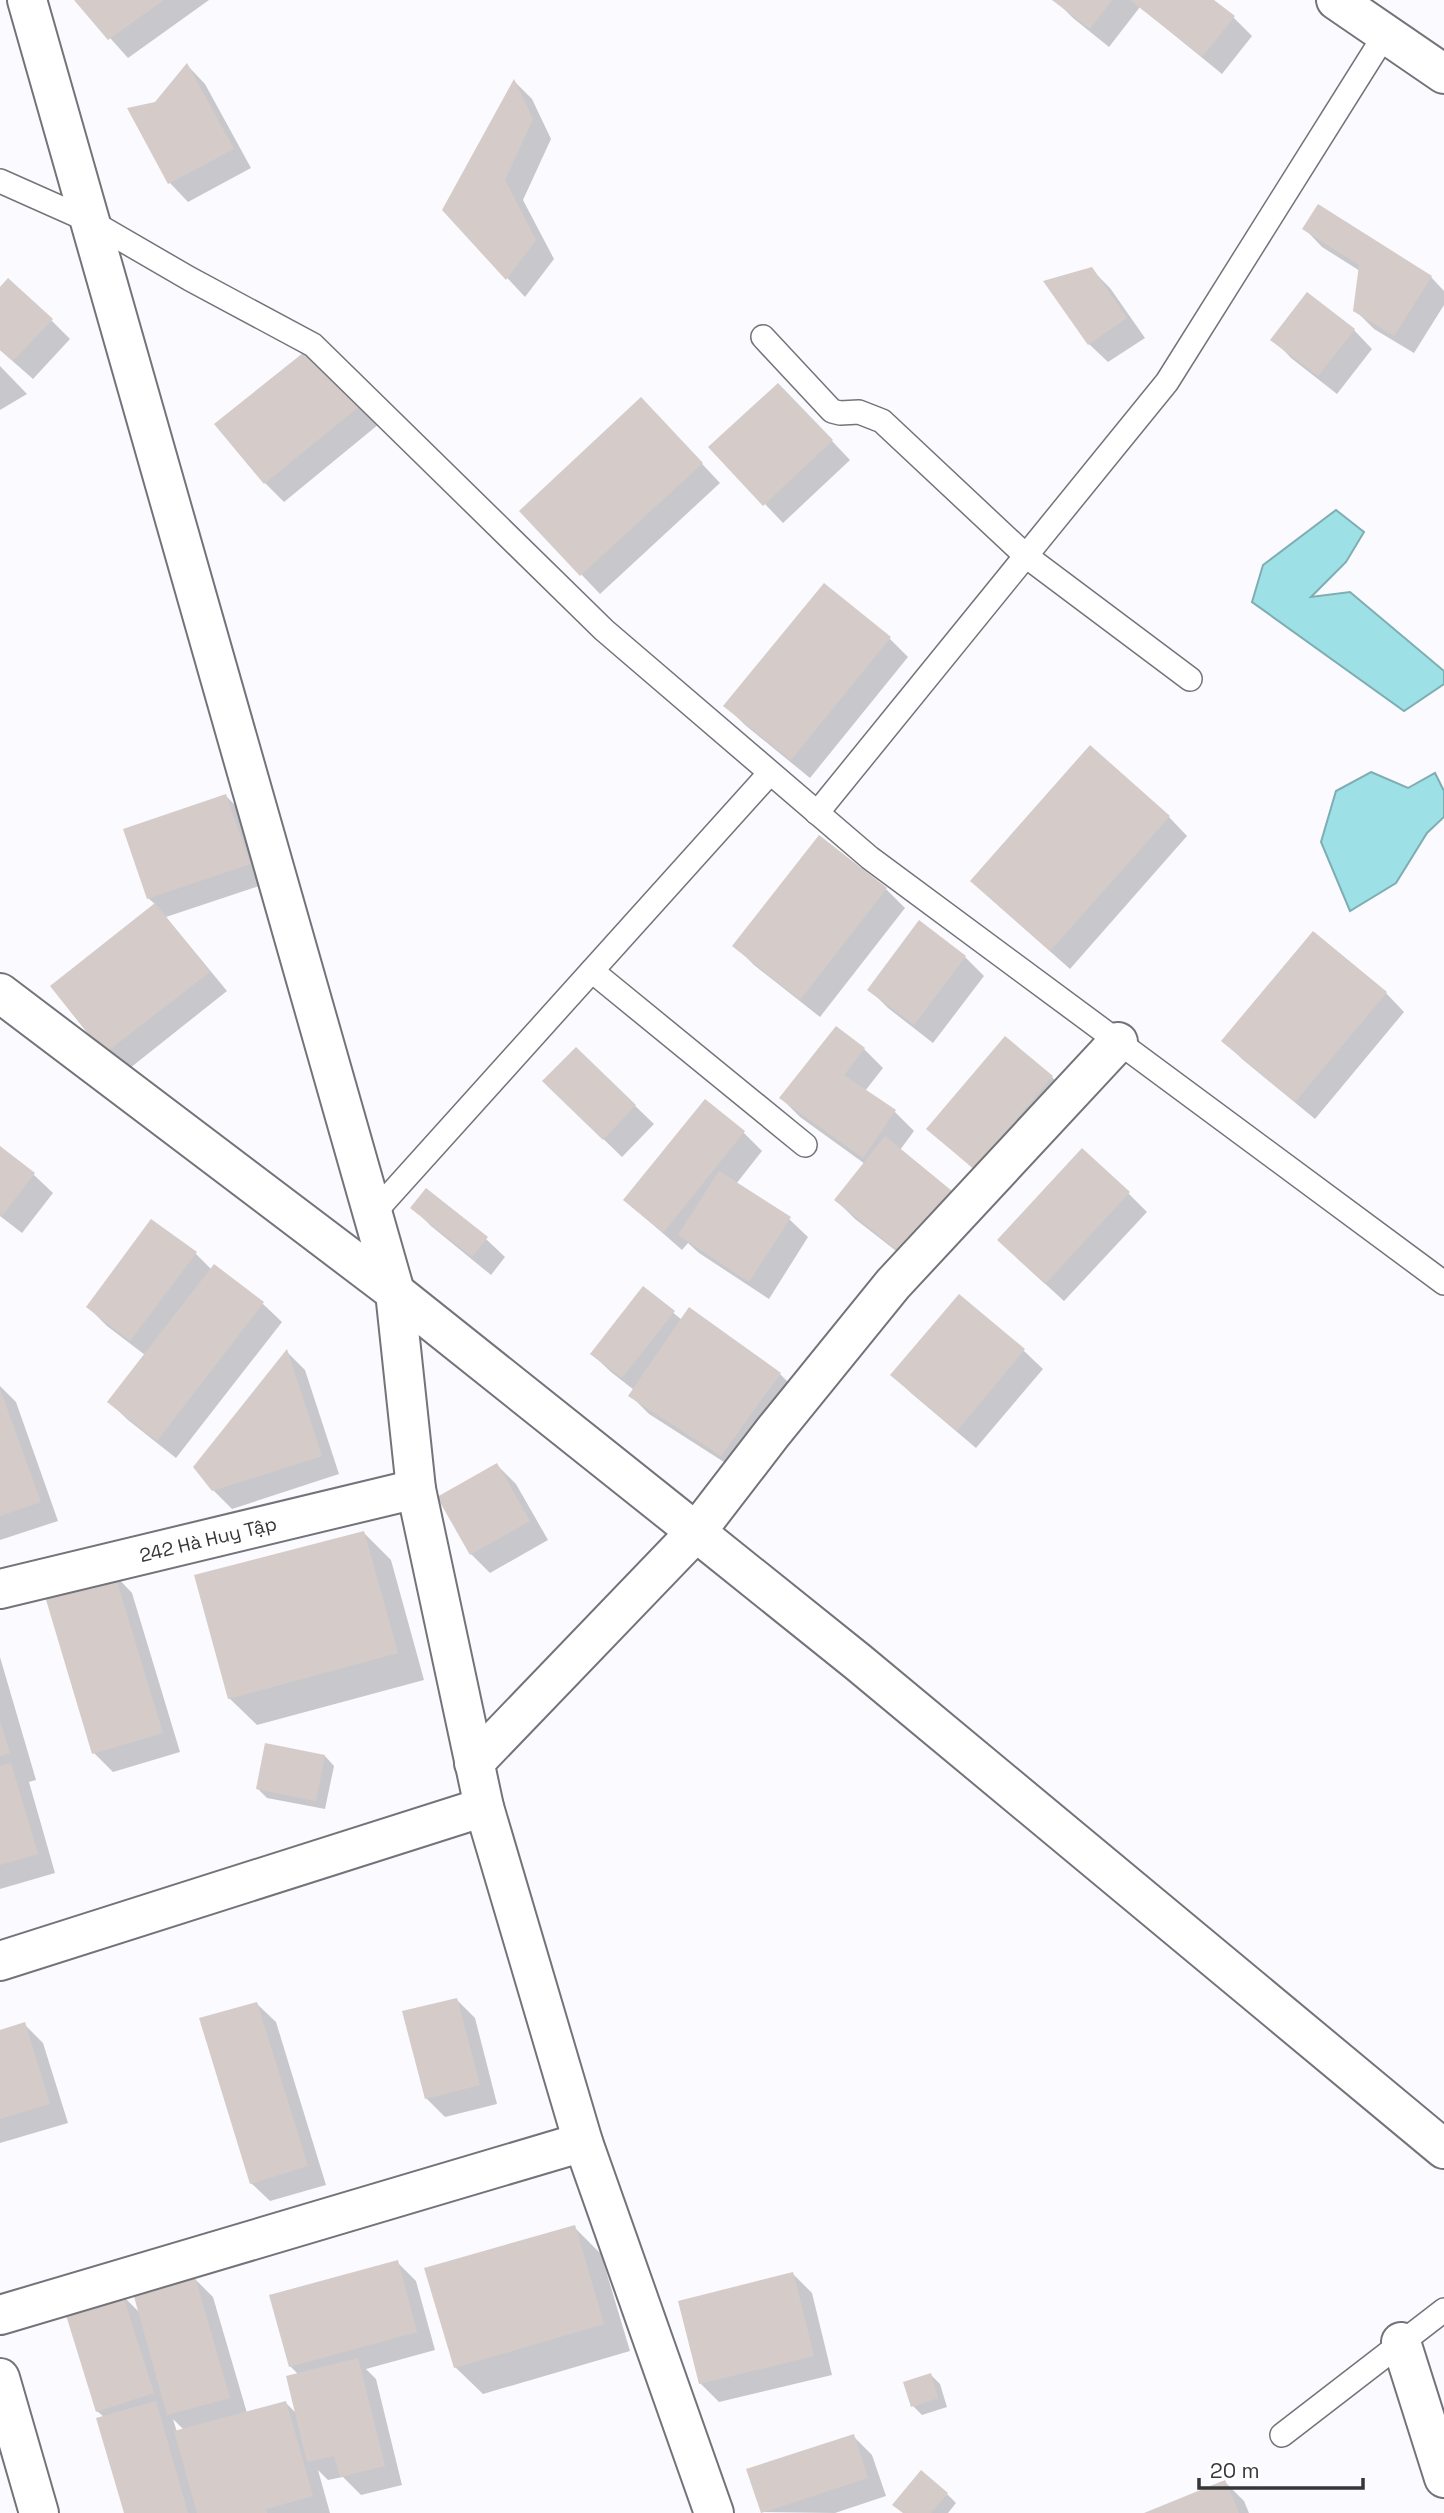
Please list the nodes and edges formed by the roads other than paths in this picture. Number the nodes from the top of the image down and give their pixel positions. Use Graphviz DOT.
graph roads {
  1 [pos="27,0"];
  2 [pos="1336,0"];
  3 [pos="1386,33"];
  4 [pos="1444,74"];
  5 [pos="0,181"];
  6 [pos="90,220"];
  7 [pos="763,337"];
  8 [pos="1026,556"];
  9 [pos="1190,679"];
  10 [pos="770,773"];
  11 [pos="817,813"];
  12 [pos="592,971"];
  13 [pos="0,993"];
  14 [pos="1118,1042"];
  15 [pos="805,1144"];
  16 [pos="372,1215"];
  17 [pos="1444,1283"];
  18 [pos="395,1292"];
  19 [pos="416,1489"];
  20 [pos="696,1532"];
  21 [pos="0,1589"];
  22 [pos="474,1763"];
  23 [pos="484,1807"];
  24 [pos="0,1961"];
  25 [pos="583,2142"];
  26 [pos="1444,2149"];
  27 [pos="1444,2310"];
  28 [pos="0,2315"];
  29 [pos="1401,2342"];
  30 [pos="0,2378"];
  31 [pos="1282,2435"];
  32 [pos="1444,2478"];
  33 [pos="39,2513"];
  34 [pos="714,2513"];
  1 -- 6 [label="street"];
  2 -- 3 [label="street"];
  3 -- 4 [label="street"];
  3 -- 8 [label="lane"];
  5 -- 6 [label="lane"];
  6 -- 10 [label="lane"];
  6 -- 16 [label="street"];
  7 -- 8 [label="lane"];
  8 -- 9 [label="lane"];
  8 -- 11 [label="lane"];
  10 -- 11 [label="lane"];
  10 -- 12 [label="lane"];
  11 -- 14 [label="lane"];
  12 -- 15 [label="lane"];
  12 -- 16 [label="lane"];
  13 -- 18 [label="street"];
  14 -- 17 [label="lane"];
  14 -- 20 [label="street"];
  16 -- 18 [label="street"];
  18 -- 19 [label="street"];
  18 -- 20 [label="street"];
  19 -- 21 [label="street, 242 Hà Huy Tập"];
  19 -- 22 [label="street"];
  20 -- 22 [label="street"];
  20 -- 26 [label="street"];
  22 -- 23 [label="street"];
  23 -- 24 [label="street"];
  23 -- 25 [label="street"];
  25 -- 28 [label="street"];
  25 -- 34 [label="street"];
  27 -- 29 [label="lane"];
  29 -- 31 [label="lane"];
  29 -- 32 [label="street"];
  30 -- 33 [label="street"];
}
